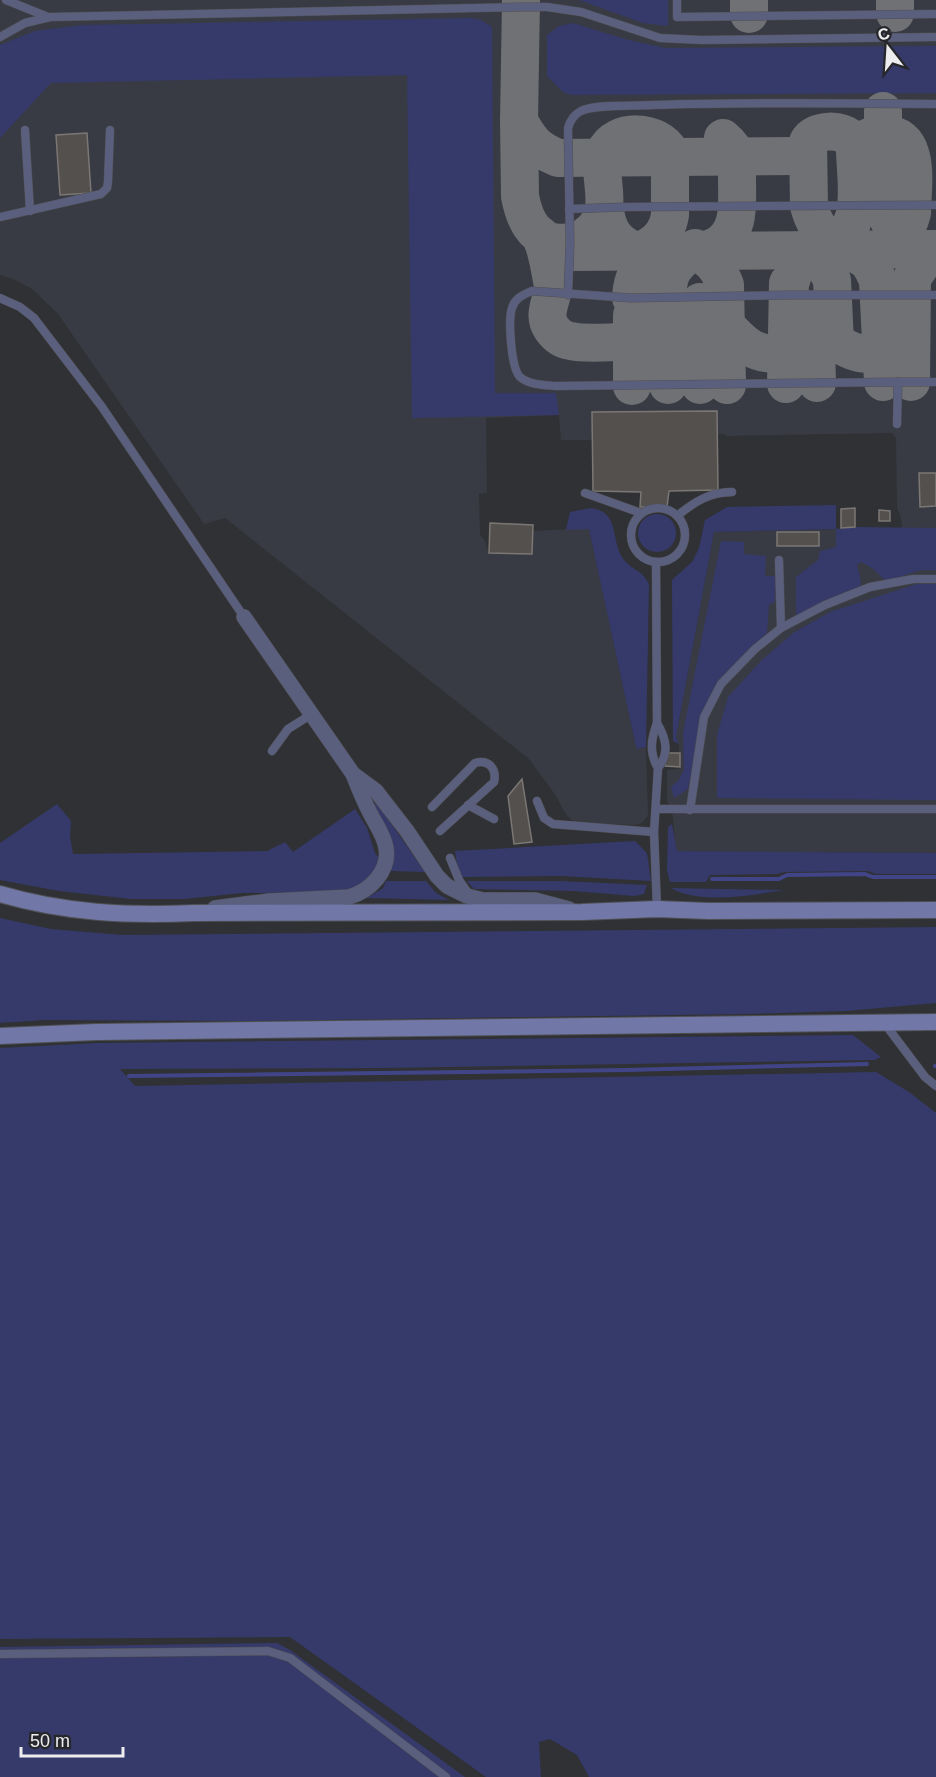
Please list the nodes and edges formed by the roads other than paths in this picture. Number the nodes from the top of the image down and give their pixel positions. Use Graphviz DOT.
graph roads {
  1 [pos="6,0"];
  2 [pos="676,0"];
  3 [pos="936,14"];
  4 [pos="50,17"];
  5 [pos="0,37"];
  6 [pos="936,37"];
  7 [pos="936,104"];
  8 [pos="25,130"];
  9 [pos="110,130"];
  10 [pos="936,205"];
  11 [pos="569,209"];
  12 [pos="30,211"];
  13 [pos="0,217"];
  14 [pos="568,295"];
  15 [pos="936,295"];
  16 [pos="0,298"];
  17 [pos="898,382"];
  18 [pos="936,382"];
  19 [pos="897,424"];
  20 [pos="732,492"];
  21 [pos="585,493"];
  22 [pos="641,513"];
  23 [pos="677,516"];
  24 [pos="779,560"];
  25 [pos="656,562"];
  26 [pos="936,579"];
  27 [pos="244,617"];
  28 [pos="781,628"];
  29 [pos="312,714"];
  30 [pos="657,723"];
  31 [pos="272,751"];
  32 [pos="658,768"];
  33 [pos="374,793"];
  34 [pos="537,801"];
  35 [pos="468,805"];
  36 [pos="432,807"];
  37 [pos="656,809"];
  38 [pos="936,809"];
  39 [pos="690,810"];
  40 [pos="494,819"];
  41 [pos="440,831"];
  42 [pos="654,832"];
  43 [pos="450,858"];
  44 [pos="0,894"];
  45 [pos="472,897"];
  46 [pos="657,909"];
  47 [pos="582,912"];
  48 [pos="936,912"];
  49 [pos="194,913"];
  50 [pos="936,1022"];
  51 [pos="884,1023"];
  52 [pos="0,1036"];
  53 [pos="936,1086"];
  54 [pos="0,1654"];
  55 [pos="446,1777"];
  1 -- 4 [label="lane"];
  2 -- 3 [label="lane"];
  4 -- 5 [label="lane"];
  4 -- 6 [label="lane"];
  7 -- 11 [label="lane"];
  8 -- 12 [label="lane"];
  9 -- 12 [label="lane"];
  10 -- 11 [label="lane"];
  11 -- 14 [label="lane"];
  12 -- 13 [label="lane"];
  14 -- 15 [label="lane"];
  14 -- 17 [label="lane"];
  16 -- 27 [label="lane"];
  17 -- 18 [label="lane"];
  17 -- 19 [label="lane"];
  20 -- 23 [label="lane"];
  21 -- 22 [label="lane"];
  22 -- 23 [label="lane"];
  22 -- 25 [label="lane"];
  23 -- 25 [label="lane"];
  24 -- 28 [label="lane"];
  25 -- 30 [label="lane"];
  26 -- 28 [label="lane"];
  27 -- 29 [label="street"];
  28 -- 39 [label="lane"];
  29 -- 31 [label="lane"];
  29 -- 33 [label="street"];
  30 -- 32 [label="lane"];
  30 -- 32 [label="lane"];
  32 -- 37 [label="lane"];
  33 -- 45 [label="street"];
  33 -- 49 [label="street"];
  34 -- 42 [label="lane"];
  35 -- 36 [label="lane"];
  35 -- 40 [label="lane"];
  35 -- 41 [label="lane"];
  37 -- 39 [label="lane"];
  37 -- 42 [label="lane"];
  38 -- 39 [label="lane"];
  42 -- 46 [label="lane"];
  43 -- 45 [label="lane"];
  44 -- 49 [label="main road"];
  45 -- 47 [label="street"];
  46 -- 47 [label="main road"];
  46 -- 48 [label="main road"];
  47 -- 49 [label="main road"];
  50 -- 51 [label="main road"];
  51 -- 52 [label="main road"];
  51 -- 53 [label="lane"];
  54 -- 55 [label="lane"];
}
